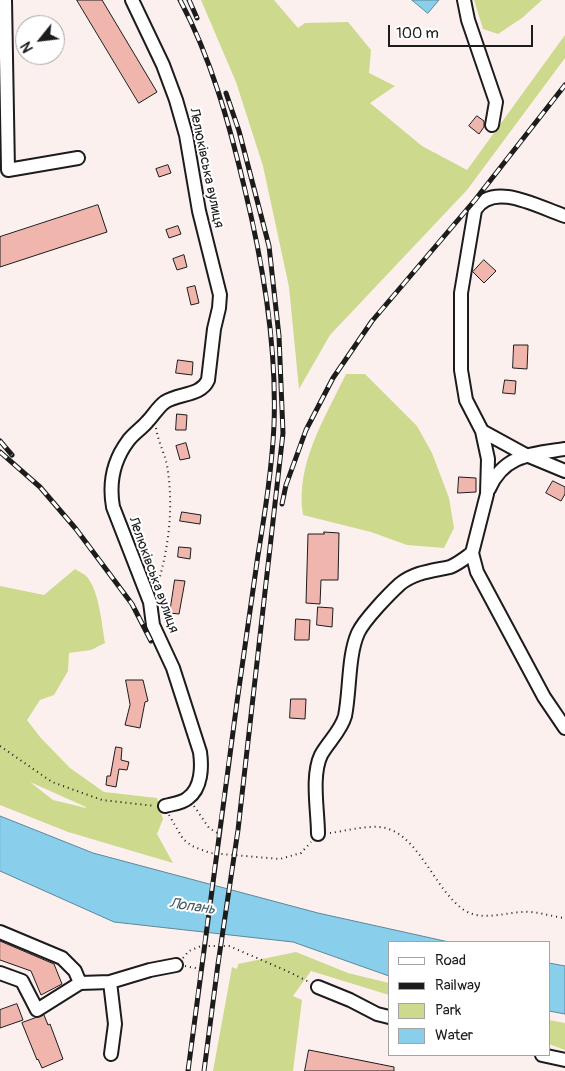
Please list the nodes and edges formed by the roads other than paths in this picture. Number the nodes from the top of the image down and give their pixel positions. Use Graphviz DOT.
graph roads {
  1 [pos="5,0"];
  2 [pos="132,0"];
  3 [pos="464,0"];
  4 [pos="492,125"];
  5 [pos="78,158"];
  6 [pos="565,216"];
  7 [pos="482,431"];
  8 [pos="565,449"];
  9 [pos="526,455"];
  10 [pos="565,471"];
  11 [pos="488,494"];
  12 [pos="472,553"];
  13 [pos="565,728"];
  14 [pos="165,806"];
  15 [pos="318,834"];
  16 [pos="0,932"];
  17 [pos="176,965"];
  18 [pos="0,973"];
  19 [pos="110,982"];
  20 [pos="80,983"];
  21 [pos="318,987"];
  22 [pos="388,1017"];
  23 [pos="111,1054"];
  24 [pos="547,1056"];
  25 [pos="565,1060"];
  1 -- 5 [label="street"];
  2 -- 14 [label="street, Лелюківська вулиця"];
  3 -- 4 [label="street"];
  6 -- 7 [label="street"];
  7 -- 9 [label="street"];
  7 -- 11 [label="street"];
  8 -- 9 [label="street"];
  9 -- 10 [label="street"];
  9 -- 11 [label="street"];
  11 -- 12 [label="street"];
  12 -- 13 [label="street"];
  12 -- 15 [label="street"];
  16 -- 20 [label="street"];
  17 -- 19 [label="street"];
  18 -- 20 [label="street"];
  19 -- 20 [label="street"];
  19 -- 23 [label="street"];
  21 -- 22 [label="street"];
  24 -- 25 [label="street"];
}
